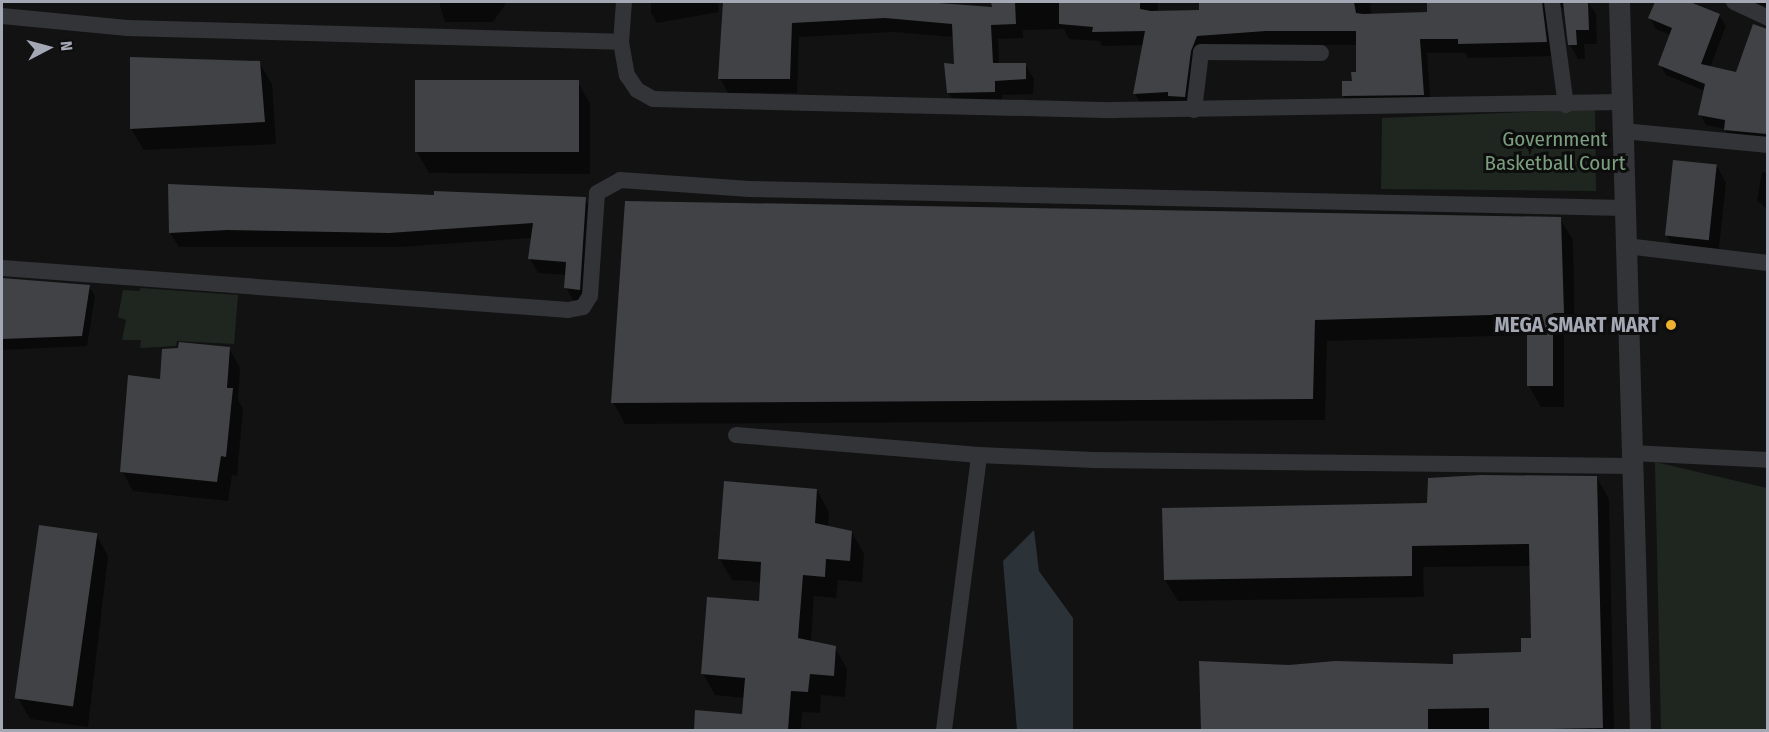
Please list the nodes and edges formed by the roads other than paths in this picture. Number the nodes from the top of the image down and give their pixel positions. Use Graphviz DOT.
graph roads {
  1 [pos="624,2"];
  2 [pos="1552,2"];
  3 [pos="1619,2"];
  4 [pos="1734,2"];
  5 [pos="2,16"];
  6 [pos="1767,18"];
  7 [pos="621,42"];
  8 [pos="1322,53"];
  9 [pos="1622,102"];
  10 [pos="1566,105"];
  11 [pos="1194,110"];
  12 [pos="1623,131"];
  13 [pos="1767,145"];
  14 [pos="1625,208"];
  15 [pos="1626,246"];
  16 [pos="1767,263"];
  17 [pos="2,268"];
  18 [pos="736,435"];
  19 [pos="979,455"];
  20 [pos="1632,459"];
  21 [pos="1767,460"];
  22 [pos="944,730"];
  23 [pos="1640,730"];
  1 -- 7 [label="street"];
  2 -- 10 [label="street"];
  3 -- 9 [label="street"];
  4 -- 6 [label="street"];
  5 -- 7 [label="street"];
  7 -- 11 [label="street"];
  8 -- 11 [label="street"];
  9 -- 10 [label="street"];
  9 -- 12 [label="street"];
  10 -- 11 [label="street"];
  12 -- 13 [label="street"];
  12 -- 14 [label="street"];
  14 -- 15 [label="street"];
  14 -- 17 [label="street"];
  15 -- 16 [label="street"];
  15 -- 20 [label="street"];
  18 -- 19 [label="street"];
  19 -- 20 [label="street"];
  19 -- 22 [label="street"];
  20 -- 21 [label="street"];
  20 -- 23 [label="street"];
}
